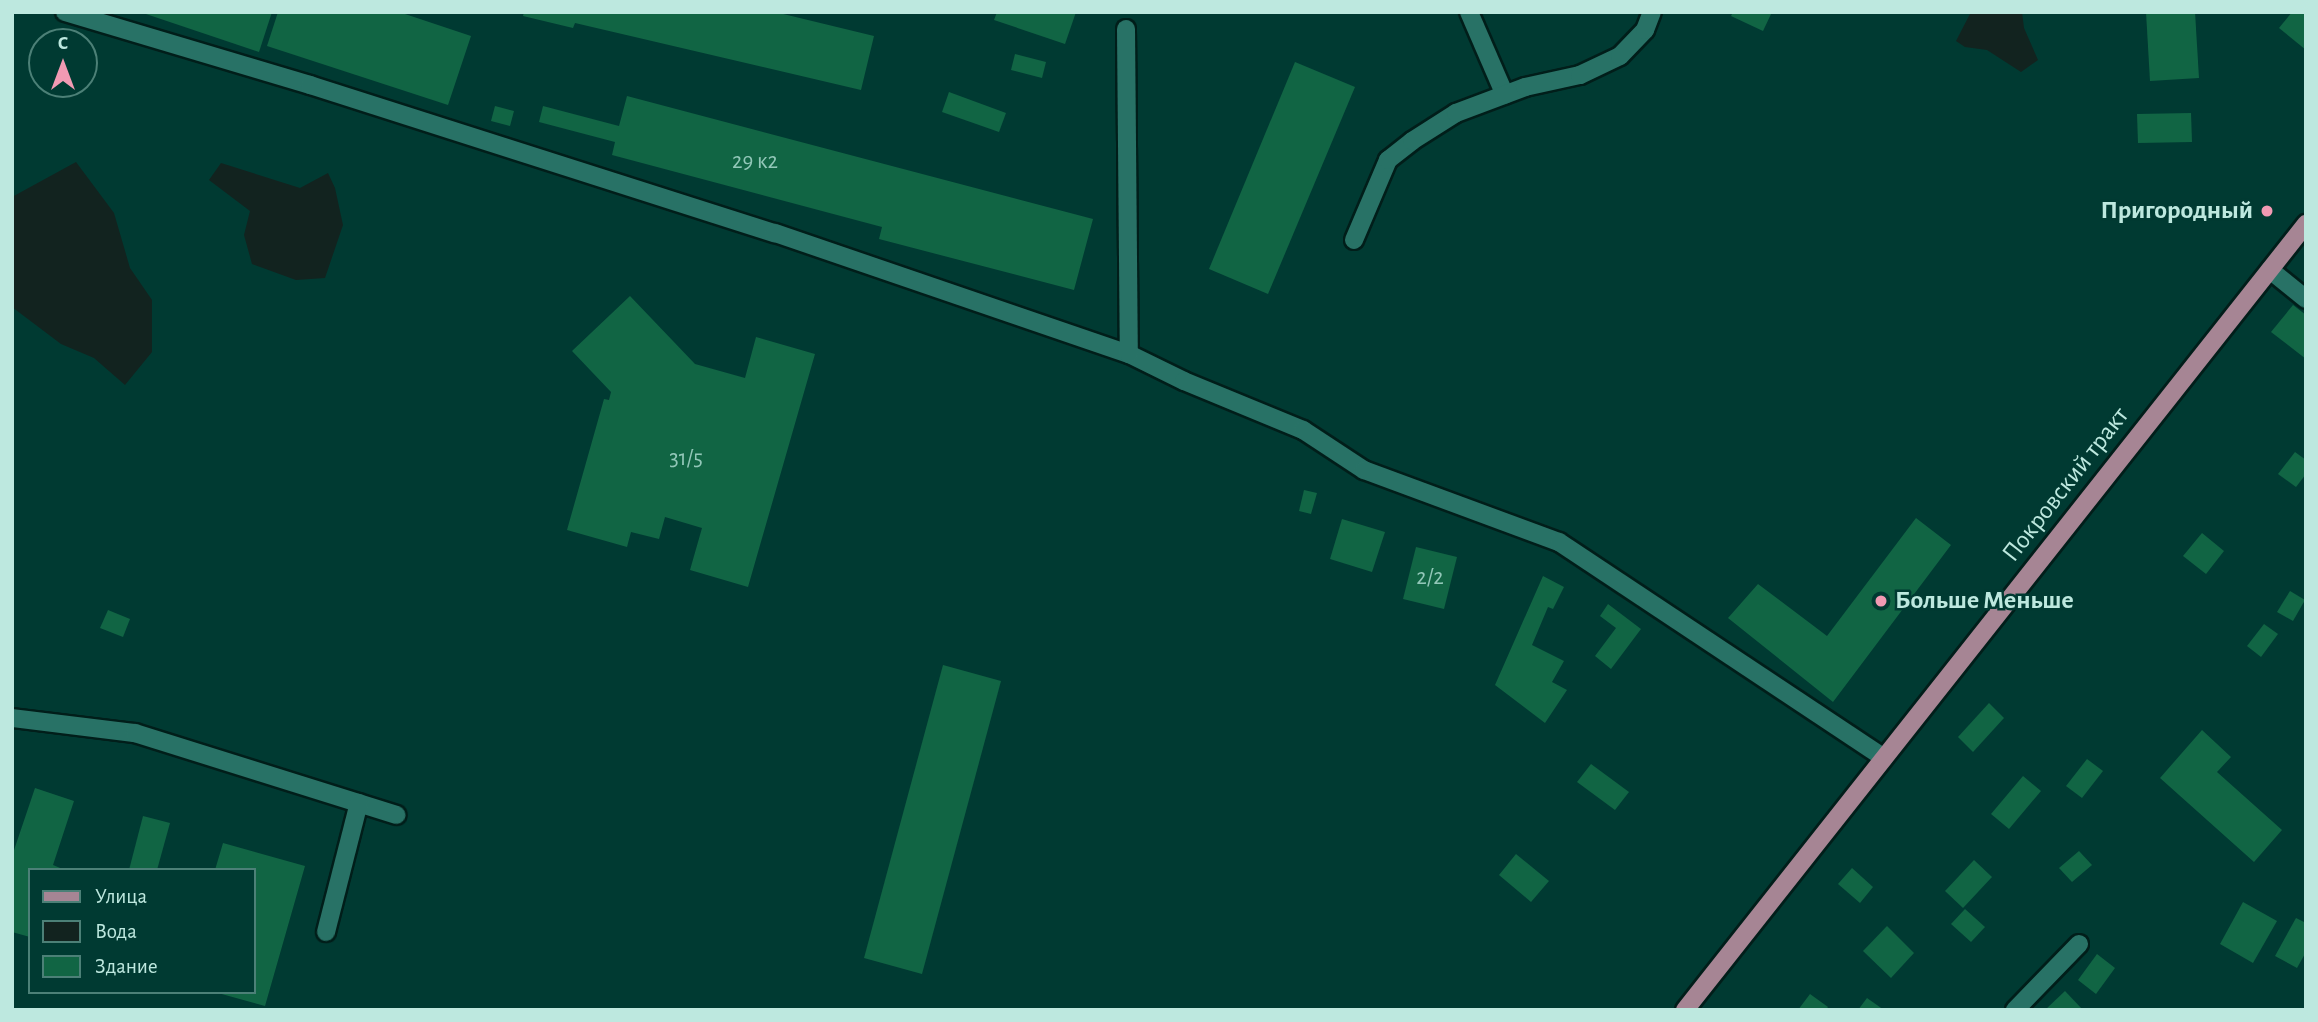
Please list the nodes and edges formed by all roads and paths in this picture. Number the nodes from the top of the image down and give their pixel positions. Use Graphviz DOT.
graph roads {
  1 [pos="65,12"];
  2 [pos="1469,12"];
  3 [pos="1651,12"];
  4 [pos="1126,29"];
  5 [pos="1505,95"];
  6 [pos="2306,224"];
  7 [pos="1354,240"];
  8 [pos="2270,270"];
  9 [pos="2306,299"];
  10 [pos="1129,354"];
  11 [pos="12,718"];
  12 [pos="1884,758"];
  13 [pos="359,803"];
  14 [pos="396,815"];
  15 [pos="326,932"];
  16 [pos="2079,944"];
  17 [pos="1685,1010"];
  18 [pos="2015,1010"];
  1 -- 10 [label="street"];
  2 -- 5 [label="street"];
  3 -- 5 [label="street"];
  4 -- 10 [label="street"];
  5 -- 7 [label="street"];
  6 -- 8 [label="main road, Покровский тракт"];
  8 -- 9 [label="street"];
  8 -- 12 [label="main road, Покровский тракт"];
  10 -- 12 [label="street"];
  11 -- 13 [label="street"];
  12 -- 17 [label="main road, Покровский тракт"];
  13 -- 14 [label="street"];
  13 -- 15 [label="street"];
  16 -- 18 [label="street"];
}
